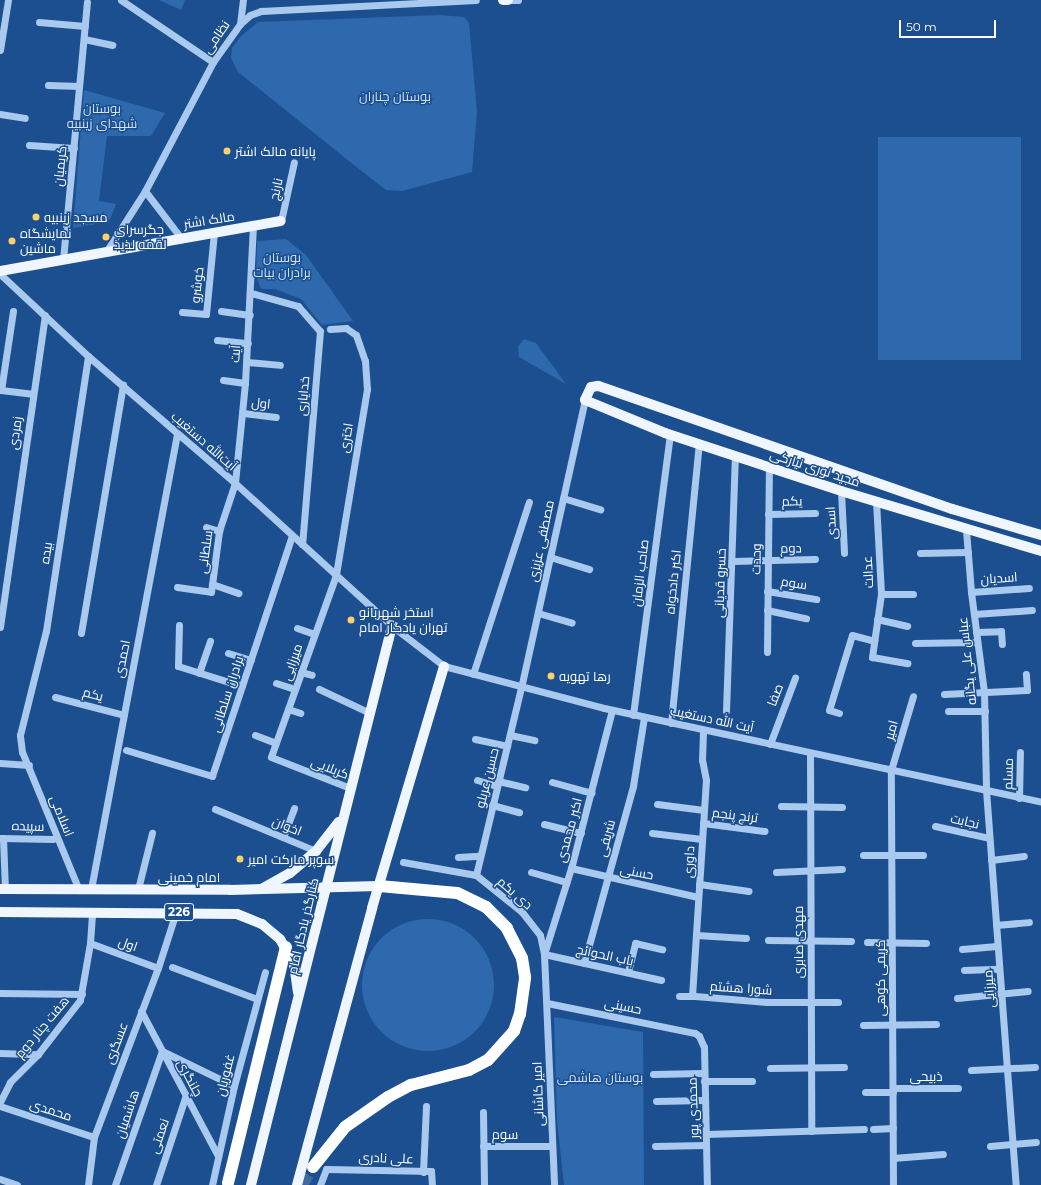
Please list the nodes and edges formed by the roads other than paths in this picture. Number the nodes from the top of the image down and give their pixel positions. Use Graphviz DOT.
graph roads {
  1 [pos="8,0"];
  2 [pos="121,0"];
  3 [pos="243,0"];
  4 [pos="476,0"];
  5 [pos="503,0"];
  6 [pos="508,0"];
  7 [pos="518,0"];
  8 [pos="87,2"];
  9 [pos="39,22"];
  10 [pos="2,23"];
  11 [pos="240,24"];
  12 [pos="85,26"];
  13 [pos="84,39"];
  14 [pos="112,45"];
  15 [pos="0,50"];
  16 [pos="213,62"];
  17 [pos="48,85"];
  18 [pos="79,86"];
  19 [pos="0,114"];
  20 [pos="25,118"];
  21 [pos="29,145"];
  22 [pos="74,148"];
  23 [pos="294,162"];
  24 [pos="145,191"];
  25 [pos="282,221"];
  26 [pos="254,226"];
  27 [pos="214,232"];
  28 [pos="180,238"];
  29 [pos="106,252"];
  30 [pos="63,260"];
  31 [pos="0,272"];
  32 [pos="251,293"];
  33 [pos="221,311"];
  34 [pos="13,312"];
  35 [pos="182,312"];
  36 [pos="45,315"];
  37 [pos="250,315"];
  38 [pos="330,329"];
  39 [pos="217,340"];
  40 [pos="248,343"];
  41 [pos="88,356"];
  42 [pos="247,362"];
  43 [pos="280,365"];
  44 [pos="223,380"];
  45 [pos="246,383"];
  46 [pos="122,385"];
  47 [pos="32,394"];
  48 [pos="585,400"];
  49 [pos="243,413"];
  50 [pos="276,417"];
  51 [pos="177,434"];
  52 [pos="670,434"];
  53 [pos="699,444"];
  54 [pos="735,455"];
  55 [pos="769,466"];
  56 [pos="235,483"];
  57 [pos="841,491"];
  58 [pos="563,498"];
  59 [pos="876,501"];
  60 [pos="529,502"];
  61 [pos="600,509"];
  62 [pos="815,513"];
  63 [pos="768,514"];
  64 [pos="206,527"];
  65 [pos="966,530"];
  66 [pos="219,531"];
  67 [pos="1041,535"];
  68 [pos="292,536"];
  69 [pos="302,544"];
  70 [pos="1041,551"];
  71 [pos="968,552"];
  72 [pos="844,553"];
  73 [pos="920,553"];
  74 [pos="550,557"];
  75 [pos="815,559"];
  76 [pos="768,560"];
  77 [pos="733,561"];
  78 [pos="589,569"];
  79 [pos="336,575"];
  80 [pos="177,587"];
  81 [pos="212,588"];
  82 [pos="1029,588"];
  83 [pos="767,591"];
  84 [pos="971,592"];
  85 [pos="238,593"];
  86 [pos="882,594"];
  87 [pos="913,594"];
  88 [pos="816,599"];
  89 [pos="767,610"];
  90 [pos="1032,610"];
  91 [pos="538,613"];
  92 [pos="974,614"];
  93 [pos="806,618"];
  94 [pos="877,619"];
  95 [pos="572,623"];
  96 [pos="179,625"];
  97 [pos="392,626"];
  98 [pos="907,626"];
  99 [pos="0,627"];
  100 [pos="297,628"];
  101 [pos="976,632"];
  102 [pos="81,633"];
  103 [pos="314,634"];
  104 [pos="874,641"];
  105 [pos="210,642"];
  106 [pos="977,642"];
  107 [pos="915,643"];
  108 [pos="1002,644"];
  109 [pos="767,652"];
  110 [pos="228,653"];
  111 [pos="251,660"];
  112 [pos="907,663"];
  113 [pos="444,666"];
  114 [pos="301,672"];
  115 [pos="199,673"];
  116 [pos="473,674"];
  117 [pos="1026,674"];
  118 [pos="312,675"];
  119 [pos="795,678"];
  120 [pos="276,683"];
  121 [pos="242,686"];
  122 [pos="521,688"];
  123 [pos="295,689"];
  124 [pos="319,689"];
  125 [pos="984,692"];
  126 [pos="944,694"];
  127 [pos="913,696"];
  128 [pos="55,697"];
  129 [pos="288,709"];
  130 [pos="612,710"];
  131 [pos="726,711"];
  132 [pos="948,711"];
  133 [pos="984,712"];
  134 [pos="300,713"];
  135 [pos="370,713"];
  136 [pos="839,713"];
  137 [pos="124,715"];
  138 [pos="633,715"];
  139 [pos="644,717"];
  140 [pos="671,723"];
  141 [pos="703,730"];
  142 [pos="255,735"];
  143 [pos="510,735"];
  144 [pos="475,739"];
  145 [pos="534,740"];
  146 [pos="276,743"];
  147 [pos="770,744"];
  148 [pos="507,746"];
  149 [pos="126,750"];
  150 [pos="22,752"];
  151 [pos="1020,752"];
  152 [pos="810,753"];
  153 [pos="271,757"];
  154 [pos="0,764"];
  155 [pos="29,765"];
  156 [pos="891,770"];
  157 [pos="477,780"];
  158 [pos="552,782"];
  159 [pos="498,783"];
  160 [pos="525,787"];
  161 [pos="350,788"];
  162 [pos="986,790"];
  163 [pos="592,793"];
  164 [pos="1019,798"];
  165 [pos="1041,802"];
  166 [pos="657,804"];
  167 [pos="492,805"];
  168 [pos="781,806"];
  169 [pos="810,806"];
  170 [pos="842,807"];
  171 [pos="294,808"];
  172 [pos="215,809"];
  173 [pos="704,810"];
  174 [pos="519,812"];
  175 [pos="343,815"];
  176 [pos="544,824"];
  177 [pos="703,824"];
  178 [pos="935,826"];
  179 [pos="764,831"];
  180 [pos="152,833"];
  181 [pos="581,833"];
  182 [pos="652,833"];
  183 [pos="283,837"];
  184 [pos="1,838"];
  185 [pos="989,838"];
  186 [pos="53,839"];
  187 [pos="702,839"];
  188 [pos="316,851"];
  189 [pos="864,855"];
  190 [pos="923,855"];
  191 [pos="480,856"];
  192 [pos="892,856"];
  193 [pos="1024,856"];
  194 [pos="458,857"];
  195 [pos="991,860"];
  196 [pos="403,862"];
  197 [pos="571,868"];
  198 [pos="842,869"];
  199 [pos="810,871"];
  200 [pos="531,872"];
  201 [pos="776,872"];
  202 [pos="476,875"];
  203 [pos="608,878"];
  204 [pos="567,882"];
  205 [pos="699,884"];
  206 [pos="379,886"];
  207 [pos="326,888"];
  208 [pos="3,889"];
  209 [pos="91,889"];
  210 [pos="138,889"];
  211 [pos="260,889"];
  212 [pos="79,890"];
  213 [pos="748,891"];
  214 [pos="698,897"];
  215 [pos="0,912"];
  216 [pos="92,912"];
  217 [pos="176,912"];
  218 [pos="1029,922"];
  219 [pos="996,925"];
  220 [pos="696,935"];
  221 [pos="746,938"];
  222 [pos="768,940"];
  223 [pos="810,941"];
  224 [pos="851,941"];
  225 [pos="867,942"];
  226 [pos="892,942"];
  227 [pos="90,943"];
  228 [pos="926,943"];
  229 [pos="998,946"];
  230 [pos="286,947"];
  231 [pos="662,949"];
  232 [pos="962,949"];
  233 [pos="544,954"];
  234 [pos="584,962"];
  235 [pos="172,967"];
  236 [pos="158,968"];
  237 [pos="999,968"];
  238 [pos="964,970"];
  239 [pos="265,972"];
  240 [pos="628,972"];
  241 [pos="661,980"];
  242 [pos="1028,991"];
  243 [pos="0,993"];
  244 [pos="82,994"];
  245 [pos="1001,994"];
  246 [pos="679,996"];
  247 [pos="694,996"];
  248 [pos="957,998"];
  249 [pos="257,999"];
  250 [pos="838,1002"];
  251 [pos="547,1003"];
  252 [pos="810,1003"];
  253 [pos="298,1005"];
  254 [pos="141,1011"];
  255 [pos="936,1024"];
  256 [pos="863,1025"];
  257 [pos="893,1025"];
  258 [pos="695,1033"];
  259 [pos="162,1051"];
  260 [pos="0,1053"];
  261 [pos="38,1054"];
  262 [pos="1035,1067"];
  263 [pos="770,1068"];
  264 [pos="811,1068"];
  265 [pos="844,1068"];
  266 [pos="1007,1068"];
  267 [pos="971,1070"];
  268 [pos="704,1073"];
  269 [pos="653,1074"];
  270 [pos="704,1081"];
  271 [pos="752,1081"];
  272 [pos="234,1086"];
  273 [pos="958,1088"];
  274 [pos="893,1090"];
  275 [pos="865,1092"];
  276 [pos="186,1096"];
  277 [pos="705,1100"];
  278 [pos="656,1101"];
  279 [pos="0,1102"];
  280 [pos="0,1106"];
  281 [pos="426,1106"];
  282 [pos="482,1112"];
  283 [pos="893,1128"];
  284 [pos="864,1129"];
  285 [pos="873,1129"];
  286 [pos="811,1131"];
  287 [pos="706,1134"];
  288 [pos="94,1137"];
  289 [pos="1036,1142"];
  290 [pos="1013,1144"];
  291 [pos="706,1145"];
  292 [pos="483,1146"];
  293 [pos="552,1146"];
  294 [pos="655,1146"];
  295 [pos="990,1146"];
  296 [pos="943,1154"];
  297 [pos="218,1156"];
  298 [pos="893,1158"];
  299 [pos="313,1167"];
  300 [pos="423,1172"];
  301 [pos="0,1178"];
  302 [pos="228,1183"];
  303 [pos="18,1185"];
  304 [pos="88,1185"];
  305 [pos="115,1185"];
  306 [pos="156,1185"];
  307 [pos="212,1185"];
  308 [pos="250,1185"];
  309 [pos="297,1185"];
  310 [pos="320,1185"];
  311 [pos="432,1185"];
  312 [pos="484,1185"];
  313 [pos="554,1185"];
  314 [pos="707,1185"];
  315 [pos="893,1185"];
  316 [pos="1016,1185"];
  1 -- 10 [label="street"];
  2 -- 16 [label="street"];
  3 -- 11 [label="street"];
  4 -- 11 [label="street, نظامی"];
  5 -- 6 [label="main road"];
  6 -- 7 [label="street"];
  8 -- 12 [label="street, کریمیان"];
  9 -- 12 [label="street"];
  10 -- 15 [label="street"];
  11 -- 16 [label="street, نظامی"];
  12 -- 13 [label="street, کریمیان"];
  13 -- 14 [label="street"];
  13 -- 18 [label="street, کریمیان"];
  16 -- 24 [label="street, نظامی"];
  17 -- 18 [label="street"];
  18 -- 22 [label="street, کریمیان"];
  19 -- 20 [label="street"];
  21 -- 22 [label="street"];
  22 -- 30 [label="street, کریمیان"];
  23 -- 25 [label="street, نارنج"];
  24 -- 28 [label="street"];
  24 -- 29 [label="street, نظامی"];
  25 -- 26 [label="main road, مالک اشتر"];
  26 -- 27 [label="main road, مالک اشتر"];
  26 -- 32 [label="street, آیت"];
  27 -- 28 [label="main road, مالک اشتر"];
  27 -- 35 [label="street, خوشرو"];
  28 -- 29 [label="main road, مالک اشتر"];
  29 -- 30 [label="main road, مالک اشتر"];
  30 -- 31 [label="main road, مالک اشتر"];
  31 -- 36 [label="street, آیت‌الله دستغیب"];
  32 -- 37 [label="street, آیت"];
  32 -- 69 [label="street, خدایاری"];
  33 -- 37 [label="street"];
  34 -- 47 [label="street"];
  36 -- 41 [label="street, آیت‌الله دستغیب"];
  36 -- 47 [label="street, زمردی"];
  37 -- 40 [label="street, آیت"];
  38 -- 79 [label="street, اختری"];
  39 -- 40 [label="street"];
  40 -- 42 [label="street, آیت"];
  41 -- 46 [label="street, آیت‌الله دستغیب"];
  41 -- 150 [label="street, بیده"];
  42 -- 43 [label="street"];
  42 -- 45 [label="street, آیت"];
  44 -- 45 [label="street"];
  45 -- 49 [label="street, آیت"];
  46 -- 51 [label="street, آیت‌الله دستغیب"];
  46 -- 102 [label="street"];
  47 -- 99 [label="street, زمردی"];
  48 -- 52 [label="main road, مجید نوری نیارکی"];
  48 -- 58 [label="street, مصطفی عزیزی"];
  48 -- 67 [label="main road, مجید نوری نیارکی"];
  49 -- 50 [label="street, اول"];
  49 -- 56 [label="street, آیت"];
  51 -- 56 [label="street, آیت‌الله دستغیب"];
  51 -- 137 [label="street, احمدی"];
  52 -- 53 [label="main road, مجید نوری نیارکی"];
  52 -- 138 [label="street, صاحب الزمان"];
  53 -- 54 [label="main road, مجید نوری نیارکی"];
  53 -- 140 [label="street, اکبر دادخواه"];
  54 -- 55 [label="main road, مجید نوری نیارکی"];
  54 -- 77 [label="street, خسرو قدیانی"];
  55 -- 57 [label="main road, مجید نوری نیارکی"];
  55 -- 63 [label="street, وحدت"];
  56 -- 66 [label="street, سلطانی"];
  56 -- 68 [label="street, آیت‌الله دستغیب"];
  57 -- 59 [label="main road, مجید نوری نیارکی"];
  57 -- 72 [label="street, اسدی"];
  58 -- 61 [label="street"];
  58 -- 74 [label="street, مصطفی عزیزی"];
  59 -- 65 [label="main road, مجید نوری نیارکی"];
  59 -- 86 [label="street, عدالت"];
  60 -- 116 [label="street"];
  62 -- 63 [label="street, یکم"];
  63 -- 76 [label="street, وحدت"];
  64 -- 66 [label="street"];
  65 -- 70 [label="main road, مجید نوری نیارکی"];
  65 -- 71 [label="street, عباس علی یگانه"];
  66 -- 81 [label="street, سلطانی"];
  68 -- 69 [label="street, آیت‌الله دستغیب"];
  68 -- 111 [label="street, برادران سلطانی"];
  69 -- 79 [label="street, آیت‌الله دستغیب"];
  71 -- 73 [label="street"];
  71 -- 84 [label="street, عباس علی یگانه"];
  74 -- 78 [label="street"];
  74 -- 91 [label="street, مصطفی عزیزی"];
  75 -- 76 [label="street, دوم"];
  76 -- 77 [label="street, دوم"];
  76 -- 83 [label="street, وحدت"];
  77 -- 131 [label="street, خسرو قدیانی"];
  79 -- 97 [label="street, آیت‌الله دستغیب"];
  79 -- 103 [label="street, میرزایی"];
  80 -- 81 [label="street, سلطانی"];
  81 -- 85 [label="street"];
  82 -- 84 [label="street, اسدیان"];
  83 -- 88 [label="street, سوم"];
  83 -- 89 [label="street, وحدت"];
  84 -- 92 [label="street, عباس علی یگانه"];
  86 -- 87 [label="street"];
  86 -- 94 [label="street, عدالت"];
  89 -- 93 [label="street"];
  89 -- 109 [label="street, وحدت"];
  90 -- 92 [label="street"];
  91 -- 95 [label="street"];
  91 -- 122 [label="street, مصطفی عزیزی"];
  92 -- 101 [label="street, عباس علی یگانه"];
  94 -- 98 [label="street"];
  94 -- 104 [label="street, عدالت"];
  96 -- 115 [label="street"];
  97 -- 113 [label="street, آیت الله دستغیب"];
  97 -- 135 [label="main road, کنارگذر یادگار امام"];
  100 -- 103 [label="street"];
  101 -- 106 [label="street, عباس علی یگانه"];
  101 -- 108 [label="street"];
  103 -- 114 [label="street, میرزایی"];
  104 -- 112 [label="street, عدالت"];
  104 -- 136 [label="street"];
  105 -- 115 [label="street"];
  106 -- 107 [label="street"];
  106 -- 125 [label="street, عباس علی یگانه"];
  110 -- 111 [label="street"];
  111 -- 121 [label="street, برادران سلطانی"];
  113 -- 116 [label="street, آیت الله دستغیب"];
  113 -- 206 [label="main road"];
  114 -- 118 [label="street"];
  114 -- 123 [label="street, میرزایی"];
  115 -- 121 [label="street"];
  116 -- 122 [label="street, آیت الله دستغیب"];
  117 -- 125 [label="street"];
  119 -- 147 [label="street, صفا"];
  120 -- 123 [label="street"];
  121 -- 149 [label="street, برادران سلطانی"];
  122 -- 130 [label="street, آیت الله دستغیب"];
  122 -- 143 [label="street, حسین عربلو"];
  123 -- 129 [label="street, میرزایی"];
  124 -- 135 [label="street"];
  125 -- 126 [label="street"];
  125 -- 133 [label="street, عباس علی یگانه"];
  127 -- 156 [label="street, امیر"];
  128 -- 137 [label="street, یکم"];
  129 -- 134 [label="street"];
  129 -- 146 [label="street, میرزایی"];
  130 -- 138 [label="street, آیت الله دستغیب"];
  130 -- 163 [label="street, اکبر محمدی"];
  132 -- 133 [label="street"];
  133 -- 162 [label="street, عباس علی یگانه"];
  135 -- 161 [label="main road, کنارگذر یادگار امام"];
  137 -- 209 [label="street, احمدی"];
  138 -- 139 [label="street, آیت الله دستغیب"];
  139 -- 140 [label="street, آیت الله دستغیب"];
  139 -- 203 [label="street, شریفی"];
  140 -- 141 [label="street, آیت الله دستغیب"];
  141 -- 147 [label="street, آیت الله دستغیب"];
  141 -- 173 [label="street, داوری"];
  142 -- 146 [label="street"];
  143 -- 145 [label="street"];
  143 -- 148 [label="street, حسین عربلو"];
  144 -- 148 [label="street"];
  146 -- 153 [label="street, میرزایی"];
  147 -- 152 [label="street, آیت الله دستغیب"];
  148 -- 159 [label="street, حسین عربلو"];
  150 -- 155 [label="street, اسلامی"];
  151 -- 164 [label="street, مسلم"];
  152 -- 156 [label="street, آیت الله دستغیب"];
  152 -- 169 [label="street, مهدی صابری"];
  153 -- 161 [label="street, کربلایی"];
  154 -- 155 [label="street"];
  155 -- 212 [label="street, اسلامی"];
  156 -- 162 [label="street, آیت الله دستغیب"];
  156 -- 192 [label="street, کریمی کوهی"];
  157 -- 159 [label="street"];
  158 -- 163 [label="street"];
  159 -- 160 [label="street"];
  159 -- 167 [label="street, حسین عربلو"];
  161 -- 175 [label="main road, کنارگذر یادگار امام"];
  162 -- 164 [label="street, آیت الله دستغیب"];
  162 -- 185 [label="street, میرزایی"];
  163 -- 181 [label="street, اکبر محمدی"];
  164 -- 165 [label="street, آیت الله دستغیب"];
  166 -- 173 [label="street"];
  167 -- 174 [label="street"];
  167 -- 191 [label="street, حسین عربلو"];
  168 -- 169 [label="street"];
  169 -- 170 [label="street"];
  169 -- 199 [label="street, مهدی صابری"];
  171 -- 183 [label="street"];
  172 -- 183 [label="street, اخوان"];
  173 -- 177 [label="street, داوری"];
  175 -- 188 [label="main road"];
  175 -- 207 [label="main road, کنارگذر یادگار امام"];
  176 -- 181 [label="street"];
  177 -- 179 [label="street, ترنج پنجم"];
  177 -- 187 [label="street, داوری"];
  178 -- 185 [label="street, نجابت"];
  180 -- 210 [label="street"];
  181 -- 197 [label="street, اکبر محمدی"];
  182 -- 187 [label="street"];
  183 -- 188 [label="street, اخوان"];
  184 -- 186 [label="street, سپیده"];
  184 -- 208 [label="street, سپیده"];
  185 -- 195 [label="street, میرزایی"];
  187 -- 205 [label="street, داوری"];
  188 -- 211 [label="main road"];
  189 -- 192 [label="street"];
  190 -- 192 [label="street"];
  191 -- 194 [label="street"];
  191 -- 202 [label="street, حسین عربلو"];
  192 -- 226 [label="street, کریمی کوهی"];
  193 -- 195 [label="street"];
  195 -- 219 [label="street, میرزایی"];
  196 -- 202 [label="street, دی یکم"];
  197 -- 203 [label="street, حسنی"];
  197 -- 204 [label="street, اکبر محمدی"];
  198 -- 199 [label="street"];
  199 -- 201 [label="street"];
  199 -- 223 [label="street, مهدی صابری"];
  200 -- 204 [label="street"];
  202 -- 233 [label="street, دی یکم"];
  203 -- 214 [label="street, حسنی"];
  203 -- 234 [label="street, شریفی"];
  204 -- 233 [label="street, اکبر محمدی"];
  205 -- 213 [label="street"];
  205 -- 214 [label="street, داوری"];
  206 -- 207 [label="main road, امام خمینی"];
  206 -- 299 [label="highway"];
  206 -- 309 [label="main road"];
  207 -- 211 [label="main road, امام خمینی / 226"];
  207 -- 253 [label="main road, کنارگذر یادگار امام"];
  208 -- 212 [label="main road, امام خمینی / 226"];
  209 -- 210 [label="main road, امام خمینی / 226"];
  209 -- 212 [label="main road, امام خمینی / 226"];
  210 -- 211 [label="main road, امام خمینی / 226"];
  214 -- 220 [label="street, داوری"];
  215 -- 216 [label="main road, 226"];
  216 -- 217 [label="main road, 226"];
  216 -- 227 [label="street, هفت چنار دوم"];
  217 -- 230 [label="main road, 226"];
  217 -- 236 [label="street, عسگری"];
  218 -- 219 [label="street"];
  219 -- 229 [label="street, میرزایی"];
  220 -- 221 [label="street"];
  220 -- 247 [label="street, داوری"];
  222 -- 223 [label="street"];
  223 -- 224 [label="street"];
  223 -- 252 [label="street, مهدی صابری"];
  225 -- 226 [label="street"];
  226 -- 228 [label="street"];
  226 -- 257 [label="street, کریمی کوهی"];
  227 -- 236 [label="street, اول"];
  227 -- 244 [label="street, هفت چنار دوم"];
  229 -- 232 [label="street"];
  229 -- 237 [label="street, میرزایی"];
  230 -- 253 [label="main road, 226"];
  230 -- 302 [label="highway"];
  231 -- 240 [label="street"];
  233 -- 234 [label="street, باب الحوائج"];
  233 -- 251 [label="street, دی یکم"];
  234 -- 240 [label="street, باب الحوائج"];
  235 -- 249 [label="street"];
  236 -- 254 [label="street, عسگری"];
  237 -- 238 [label="street"];
  237 -- 245 [label="street, میرزایی"];
  239 -- 249 [label="street, غفوریان"];
  240 -- 241 [label="street, باب الحوائج"];
  242 -- 245 [label="street"];
  243 -- 244 [label="street"];
  244 -- 261 [label="street, هفت چنار دوم"];
  245 -- 248 [label="street"];
  245 -- 266 [label="street, میرزایی"];
  246 -- 247 [label="street, شورا هشتم"];
  247 -- 252 [label="street, شورا هشتم"];
  249 -- 272 [label="street, غفوریان"];
  250 -- 252 [label="street, شورا هشتم"];
  251 -- 258 [label="street, حسینی"];
  251 -- 293 [label="street, امیر کاشانی"];
  252 -- 264 [label="street, مهدی صابری"];
  253 -- 308 [label="main road, کنارگذر یادگار امام"];
  254 -- 259 [label="street, چلنگری"];
  254 -- 288 [label="street, عسگری"];
  255 -- 257 [label="street"];
  256 -- 257 [label="street"];
  257 -- 274 [label="street, کریمی کوهی"];
  258 -- 268 [label="street, محمدی پور"];
  259 -- 272 [label="street"];
  259 -- 276 [label="street, چلنگری"];
  259 -- 305 [label="street, هاشمیان"];
  260 -- 261 [label="street"];
  261 -- 279 [label="street, هفت چنار دوم"];
  262 -- 266 [label="street"];
  263 -- 264 [label="street"];
  264 -- 265 [label="street"];
  264 -- 286 [label="street, مهدی صابری"];
  266 -- 267 [label="street"];
  266 -- 290 [label="street, میرزایی"];
  268 -- 269 [label="street"];
  268 -- 270 [label="street, محمدی پور"];
  270 -- 271 [label="street"];
  270 -- 277 [label="street, محمدی پور"];
  272 -- 297 [label="street, غفوریان"];
  273 -- 274 [label="street, ذبیحی"];
  274 -- 275 [label="street, ذبیحی"];
  274 -- 283 [label="street, کریمی کوهی"];
  276 -- 297 [label="street, چلنگری"];
  276 -- 306 [label="street, نعمتی"];
  277 -- 278 [label="street"];
  277 -- 287 [label="street, محمدی پور"];
  280 -- 288 [label="street, محمدی"];
  281 -- 300 [label="street"];
  282 -- 292 [label="street"];
  283 -- 285 [label="street"];
  283 -- 298 [label="street, کریمی کوهی"];
  284 -- 286 [label="street"];
  286 -- 287 [label="street"];
  287 -- 291 [label="street, محمدی پور"];
  288 -- 304 [label="street, عسگری"];
  289 -- 290 [label="street"];
  290 -- 295 [label="street"];
  290 -- 316 [label="street, میرزایی"];
  291 -- 294 [label="street"];
  291 -- 314 [label="street, محمدی پور"];
  292 -- 293 [label="street, سوم"];
  292 -- 312 [label="street"];
  293 -- 313 [label="street, امیر کاشانی"];
  296 -- 298 [label="street"];
  297 -- 307 [label="street, غفوریان"];
  298 -- 315 [label="street, کریمی کوهی"];
  300 -- 310 [label="street, علی نادری"];
  300 -- 311 [label="street, علی نادری"];
  301 -- 303 [label="street"];
}
